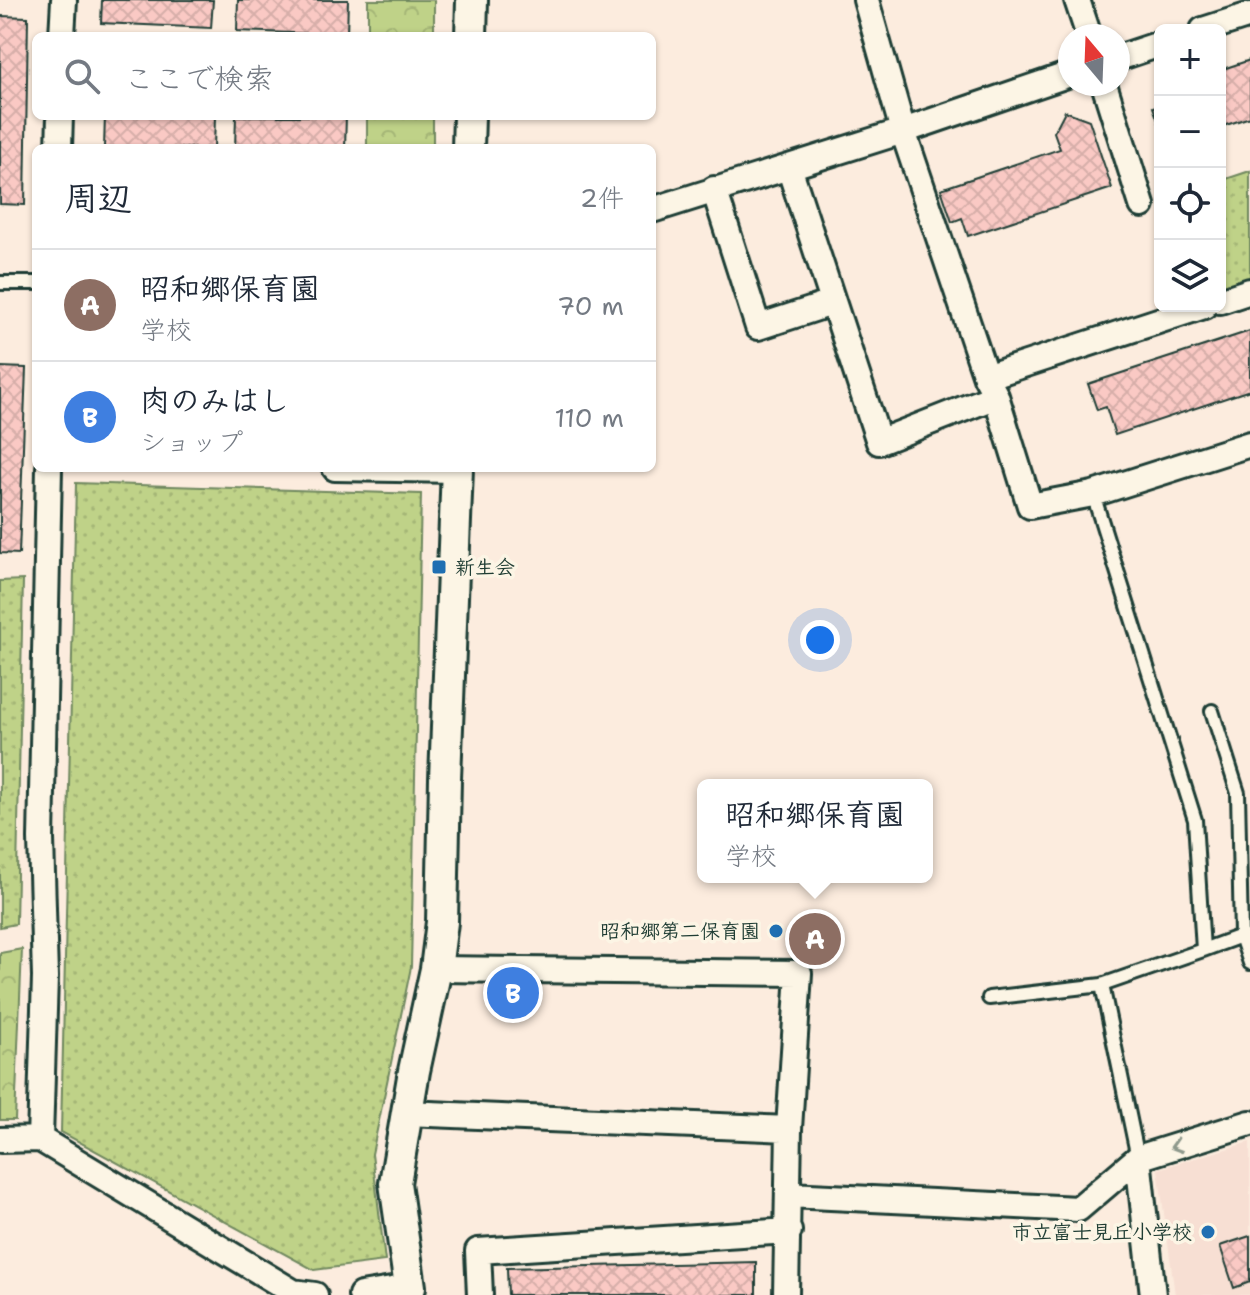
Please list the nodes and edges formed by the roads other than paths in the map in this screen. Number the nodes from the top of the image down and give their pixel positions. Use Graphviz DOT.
graph roads {
  1 [pos="64,0"];
  2 [pos="472,0"];
  3 [pos="866,0"];
  4 [pos="1077,0"];
  5 [pos="1250,15"];
  6 [pos="1085,24"];
  7 [pos="1222,24"];
  8 [pos="62,32"];
  9 [pos="471,32"];
  10 [pos="1154,46"];
  11 [pos="1130,54"];
  12 [pos="1058,78"];
  13 [pos="1108,96"];
  14 [pos="60,120"];
  15 [pos="469,120"];
  16 [pos="903,131"];
  17 [pos="59,144"];
  18 [pos="468,144"];
  19 [pos="789,167"];
  20 [pos="714,189"];
  21 [pos="1142,205"];
  22 [pos="656,209"];
  23 [pos="0,283"];
  24 [pos="32,283"];
  25 [pos="1250,291"];
  26 [pos="1226,299"];
  27 [pos="832,303"];
  28 [pos="1188,312"];
  29 [pos="991,387"];
  30 [pos="1250,444"];
  31 [pos="49,472"];
  32 [pos="457,472"];
  33 [pos="1093,494"];
  34 [pos="1212,711"];
  35 [pos="1241,936"];
  36 [pos="1203,950"];
  37 [pos="1250,963"];
  38 [pos="436,969"];
  39 [pos="1102,985"];
  40 [pos="989,998"];
  41 [pos="406,1113"];
  42 [pos="1250,1123"];
  43 [pos="789,1129"];
  44 [pos="40,1139"];
  45 [pos="0,1140"];
  46 [pos="1138,1158"];
  47 [pos="789,1195"];
  48 [pos="789,1231"];
  49 [pos="410,1291"];
  50 [pos="300,1294"];
  51 [pos="361,1295"];
  52 [pos="480,1295"];
  53 [pos="786,1295"];
  54 [pos="1153,1295"];
  1 -- 8 [label="street"];
  2 -- 9 [label="street"];
  3 -- 16 [label="street"];
  4 -- 6 [label="street"];
  5 -- 7 [label="street"];
  10 -- 11 [label="street"];
  12 -- 16 [label="street"];
  13 -- 21 [label="street"];
  14 -- 17 [label="street"];
  15 -- 18 [label="street"];
  16 -- 19 [label="street"];
  16 -- 29 [label="street"];
  19 -- 20 [label="street"];
  19 -- 27 [label="street"];
  20 -- 22 [label="street"];
  20 -- 27 [label="street"];
  23 -- 24 [label="lane"];
  25 -- 26 [label="street"];
  27 -- 29 [label="street"];
  28 -- 29 [label="street"];
  29 -- 33 [label="street"];
  30 -- 33 [label="street"];
  31 -- 44 [label="street"];
  32 -- 38 [label="street"];
  33 -- 36 [label="lane"];
  34 -- 35 [label="lane"];
  35 -- 36 [label="lane"];
  35 -- 37 [label="lane"];
  36 -- 39 [label="lane"];
  38 -- 41 [label="street"];
  38 -- 43 [label="street"];
  39 -- 40 [label="lane"];
  39 -- 46 [label="lane"];
  41 -- 43 [label="street"];
  41 -- 49 [label="street"];
  42 -- 46 [label="street, one-way"];
  43 -- 47 [label="street"];
  44 -- 45 [label="street"];
  44 -- 50 [label="street"];
  46 -- 47 [label="street"];
  46 -- 54 [label="street"];
  47 -- 48 [label="street"];
  48 -- 52 [label="street"];
  48 -- 53 [label="street"];
  49 -- 51 [label="street"];
}
